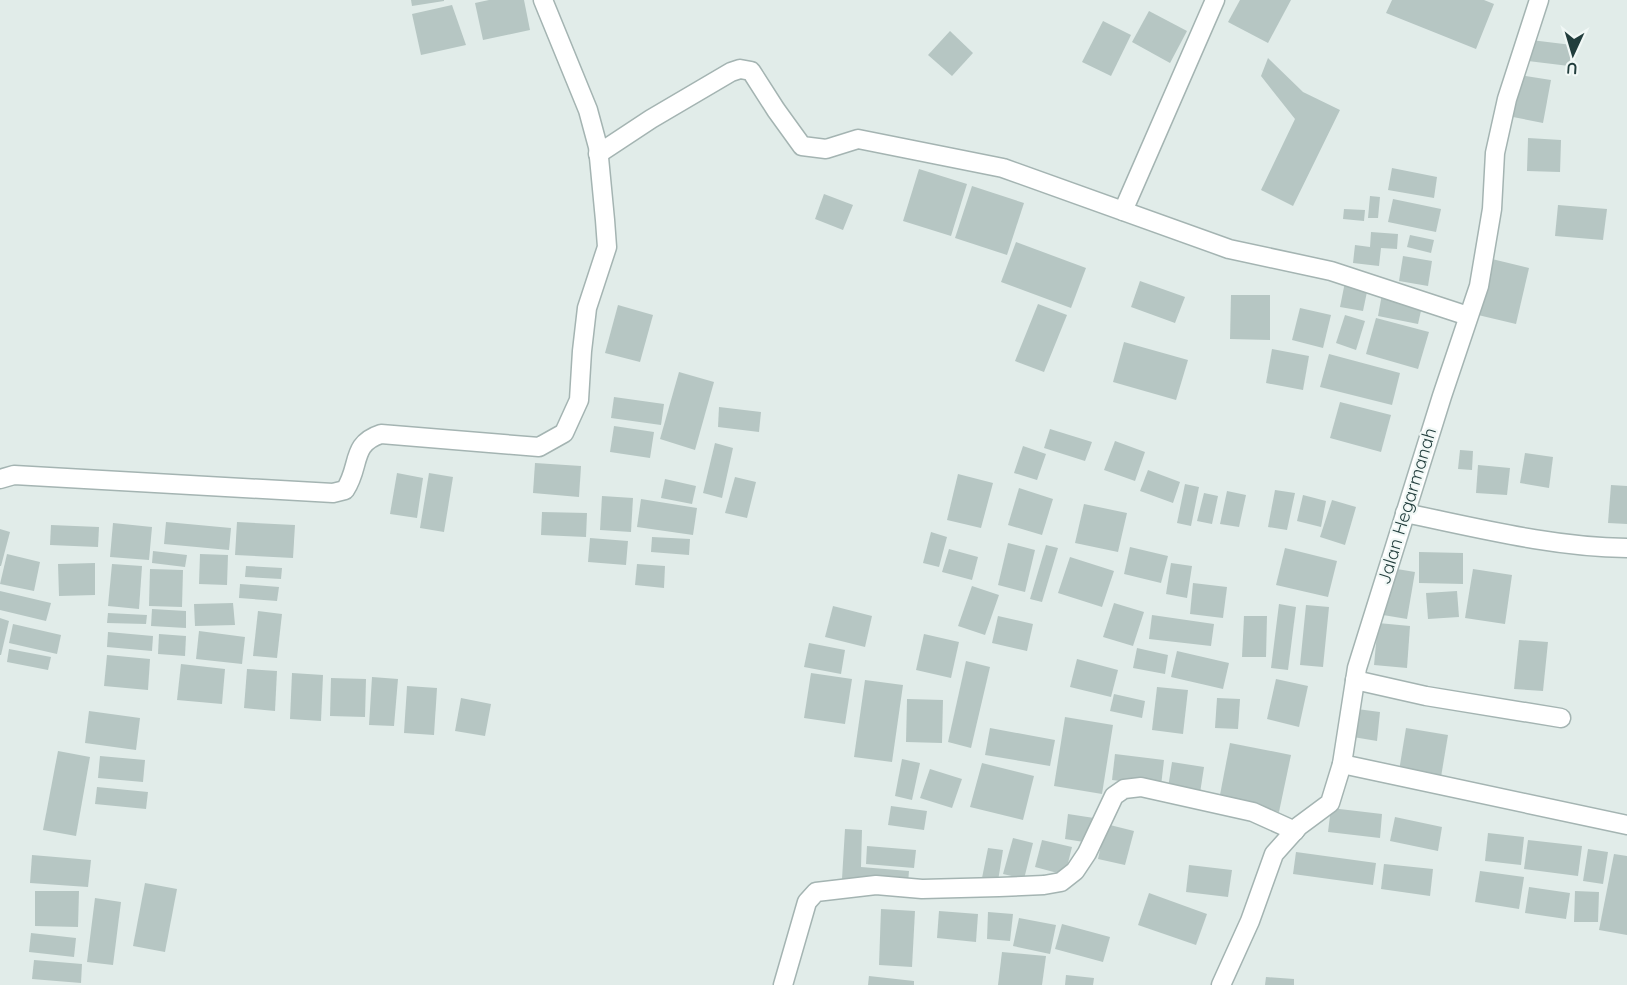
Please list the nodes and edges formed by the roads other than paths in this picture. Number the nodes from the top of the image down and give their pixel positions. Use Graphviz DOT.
graph roads {
  1 [pos="543,0"];
  2 [pos="1215,0"];
  3 [pos="1539,0"];
  4 [pos="598,154"];
  5 [pos="1123,211"];
  6 [pos="1468,316"];
  7 [pos="0,479"];
  8 [pos="1405,513"];
  9 [pos="1627,548"];
  10 [pos="1355,680"];
  11 [pos="1561,718"];
  12 [pos="1342,764"];
  13 [pos="1627,825"];
  14 [pos="1295,831"];
  15 [pos="783,985"];
  16 [pos="1221,985"];
  1 -- 4 [label="street"];
  2 -- 5 [label="street"];
  3 -- 6 [label="street, Jalan Hegarmanah"];
  4 -- 5 [label="street"];
  4 -- 7 [label="street"];
  5 -- 6 [label="street"];
  6 -- 8 [label="street, Jalan Hegarmanah"];
  8 -- 9 [label="street"];
  8 -- 10 [label="street, Jalan Hegarmanah"];
  10 -- 11 [label="street"];
  10 -- 12 [label="street, Jalan Hegarmanah"];
  12 -- 13 [label="street"];
  12 -- 14 [label="street, Jalan Hegarmanah"];
  14 -- 15 [label="street"];
  14 -- 16 [label="street, Jalan Hegarmanah"];
}
